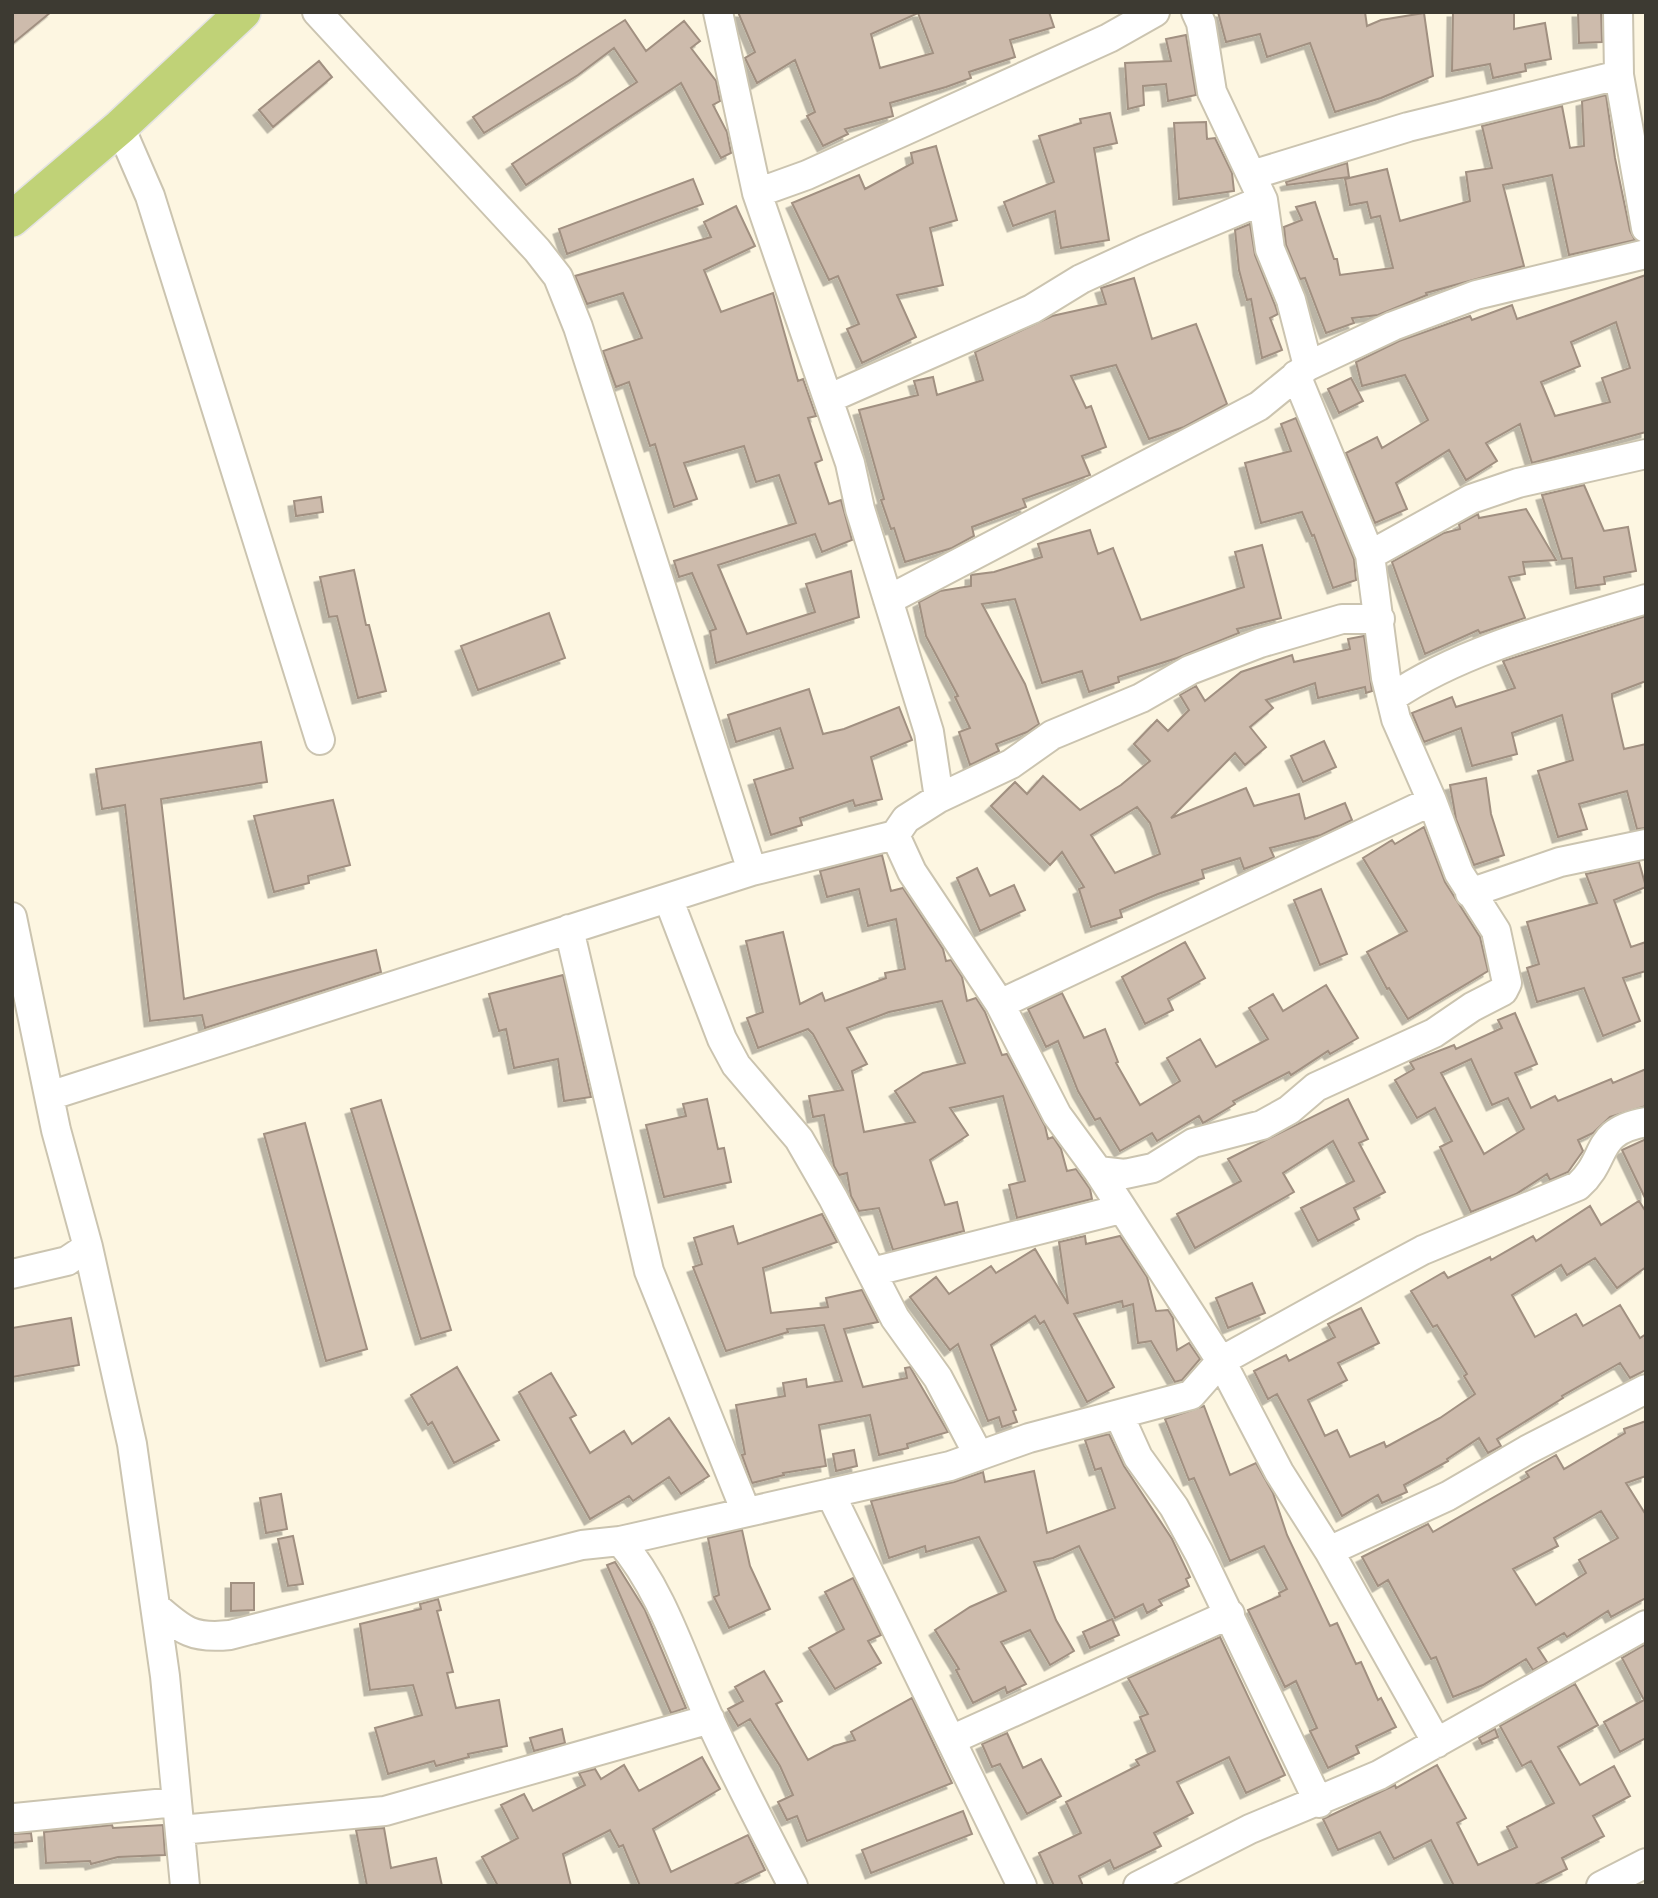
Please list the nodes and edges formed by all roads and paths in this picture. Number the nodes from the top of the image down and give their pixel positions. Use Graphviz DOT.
graph roads {
  1 [pos="243,12"];
  2 [pos="317,12"];
  3 [pos="718,12"];
  4 [pos="1155,12"];
  5 [pos="1196,12"];
  6 [pos="1618,12"];
  7 [pos="1619,75"];
  8 [pos="121,127"];
  9 [pos="1257,187"];
  10 [pos="757,193"];
  11 [pos="12,219"];
  12 [pos="1646,228"];
  13 [pos="1646,254"];
  14 [pos="1302,371"];
  15 [pos="830,398"];
  16 [pos="1646,454"];
  17 [pos="1370,555"];
  18 [pos="1646,599"];
  19 [pos="888,600"];
  20 [pos="1380,619"];
  21 [pos="1389,688"];
  22 [pos="320,740"];
  23 [pos="939,798"];
  24 [pos="1432,801"];
  25 [pos="895,835"];
  26 [pos="1646,844"];
  27 [pos="752,871"];
  28 [pos="1470,893"];
  29 [pos="668,898"];
  30 [pos="12,917"];
  31 [pos="569,929"];
  32 [pos="1000,1004"];
  33 [pos="49,1096"];
  34 [pos="1646,1122"];
  35 [pos="1098,1171"];
  36 [pos="1121,1209"];
  37 [pos="89,1247"];
  38 [pos="872,1272"];
  39 [pos="12,1274"];
  40 [pos="1221,1361"];
  41 [pos="1646,1389"];
  42 [pos="1119,1415"];
  43 [pos="978,1454"];
  44 [pos="830,1493"];
  45 [pos="746,1512"];
  46 [pos="620,1541"];
  47 [pos="1329,1551"];
  48 [pos="156,1608"];
  49 [pos="1230,1614"];
  50 [pos="1646,1625"];
  51 [pos="710,1719"];
  52 [pos="951,1741"];
  53 [pos="1437,1743"];
  54 [pos="176,1802"];
  55 [pos="1319,1803"];
  56 [pos="15,1818"];
  57 [pos="180,1830"];
  58 [pos="1646,1863"];
  59 [pos="784,1883"];
  60 [pos="185,1886"];
  61 [pos="1022,1886"];
  62 [pos="1138,1886"];
  63 [pos="1601,1886"];
  1 -- 8 [label="main road"];
  2 -- 27 [label="street"];
  3 -- 10 [label="street"];
  4 -- 10 [label="street"];
  5 -- 9 [label="street"];
  6 -- 7 [label="street"];
  7 -- 9 [label="street"];
  7 -- 12 [label="street"];
  8 -- 11 [label="main road"];
  8 -- 22 [label="street"];
  9 -- 14 [label="street"];
  9 -- 15 [label="street"];
  10 -- 15 [label="street"];
  13 -- 14 [label="street"];
  14 -- 17 [label="street"];
  14 -- 19 [label="street"];
  15 -- 19 [label="street"];
  16 -- 17 [label="street"];
  17 -- 20 [label="street"];
  18 -- 21 [label="street"];
  19 -- 23 [label="street"];
  20 -- 21 [label="street"];
  20 -- 23 [label="street"];
  21 -- 24 [label="street"];
  23 -- 25 [label="street"];
  24 -- 28 [label="street"];
  24 -- 32 [label="street"];
  25 -- 27 [label="street"];
  25 -- 32 [label="street"];
  26 -- 28 [label="street"];
  27 -- 29 [label="street"];
  28 -- 35 [label="street"];
  29 -- 31 [label="street"];
  29 -- 38 [label="street"];
  30 -- 33 [label="street"];
  31 -- 33 [label="street"];
  31 -- 45 [label="street"];
  32 -- 35 [label="street"];
  33 -- 37 [label="street"];
  34 -- 40 [label="street"];
  35 -- 36 [label="street"];
  36 -- 38 [label="street"];
  36 -- 40 [label="street"];
  37 -- 39 [label="street"];
  37 -- 48 [label="street"];
  38 -- 43 [label="street"];
  40 -- 42 [label="street"];
  40 -- 47 [label="street"];
  41 -- 47 [label="street"];
  42 -- 43 [label="street"];
  42 -- 49 [label="street"];
  43 -- 44 [label="street"];
  44 -- 45 [label="street"];
  44 -- 52 [label="street"];
  45 -- 46 [label="street"];
  46 -- 48 [label="street"];
  46 -- 51 [label="street"];
  47 -- 53 [label="street"];
  48 -- 54 [label="street"];
  49 -- 52 [label="street"];
  49 -- 55 [label="street"];
  50 -- 53 [label="street"];
  51 -- 57 [label="street"];
  51 -- 59 [label="street"];
  52 -- 61 [label="street"];
  53 -- 55 [label="street"];
  54 -- 56 [label="street"];
  54 -- 57 [label="street"];
  55 -- 62 [label="street"];
  57 -- 60 [label="street"];
  58 -- 63 [label="street"];
}
